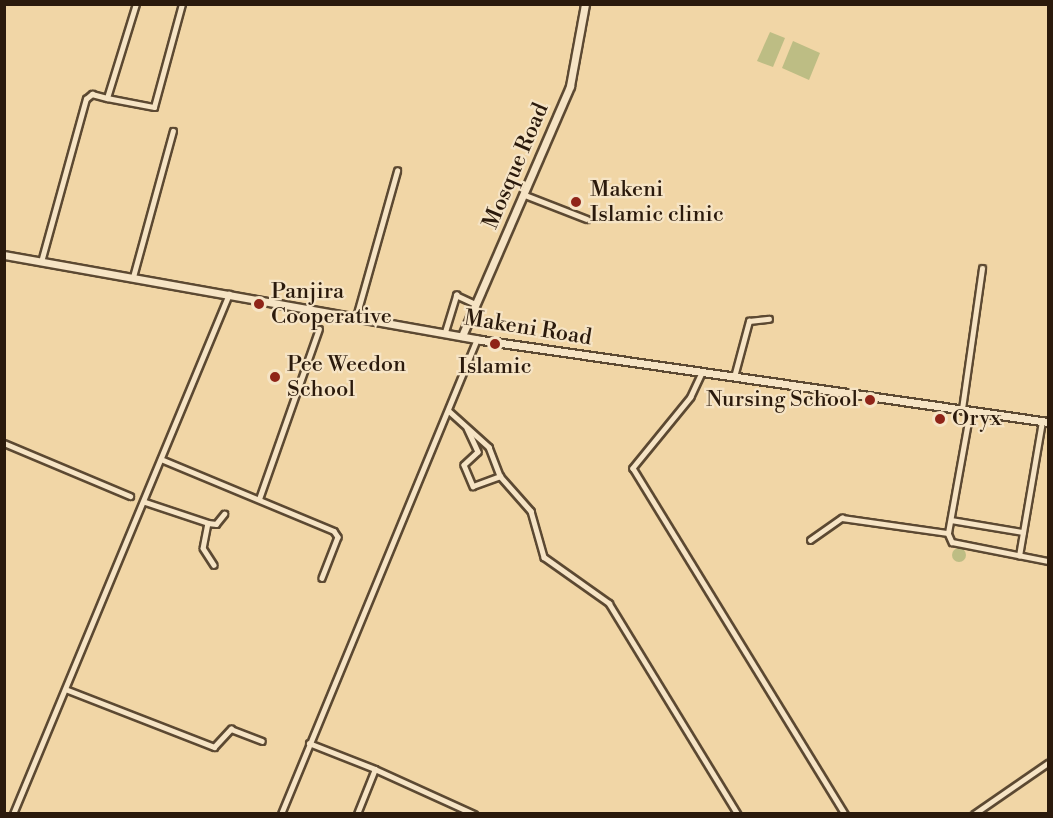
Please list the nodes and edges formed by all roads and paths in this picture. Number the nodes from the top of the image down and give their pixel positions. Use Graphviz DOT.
graph roads {
  1 [pos="136,4"];
  2 [pos="182,4"];
  3 [pos="585,4"];
  4 [pos="107,98"];
  5 [pos="173,131"];
  6 [pos="397,171"];
  7 [pos="525,195"];
  8 [pos="587,219"];
  9 [pos="4,255"];
  10 [pos="41,262"];
  11 [pos="982,268"];
  12 [pos="133,277"];
  13 [pos="230,294"];
  14 [pos="475,304"];
  15 [pos="356,317"];
  16 [pos="769,319"];
  17 [pos="319,329"];
  18 [pos="445,332"];
  19 [pos="462,336"];
  20 [pos="477,338"];
  21 [pos="702,373"];
  22 [pos="734,377"];
  23 [pos="966,410"];
  24 [pos="449,411"];
  25 [pos="1045,422"];
  26 [pos="466,425"];
  27 [pos="4,442"];
  28 [pos="162,459"];
  29 [pos="500,476"];
  30 [pos="130,496"];
  31 [pos="260,499"];
  32 [pos="145,502"];
  33 [pos="224,514"];
  34 [pos="951,520"];
  35 [pos="208,523"];
  36 [pos="1023,532"];
  37 [pos="948,533"];
  38 [pos="810,540"];
  39 [pos="1019,556"];
  40 [pos="1048,561"];
  41 [pos="214,565"];
  42 [pos="322,578"];
  43 [pos="68,690"];
  44 [pos="262,741"];
  45 [pos="309,743"];
  46 [pos="1048,764"];
  47 [pos="375,769"];
  48 [pos="13,813"];
  49 [pos="281,813"];
  50 [pos="357,813"];
  51 [pos="474,813"];
  52 [pos="738,813"];
  53 [pos="845,813"];
  54 [pos="974,813"];
  1 -- 4 [label="street"];
  2 -- 4 [label="street"];
  3 -- 7 [label="main road, Mosque Road"];
  4 -- 10 [label="street"];
  5 -- 12 [label="street"];
  6 -- 15 [label="street"];
  7 -- 8 [label="street"];
  7 -- 14 [label="main road, Mosque Road"];
  9 -- 10 [label="main road, Makeni Road"];
  10 -- 12 [label="main road, Makeni Road"];
  11 -- 23 [label="street"];
  12 -- 13 [label="main road, Makeni Road"];
  13 -- 15 [label="main road, Makeni Road"];
  13 -- 28 [label="street"];
  14 -- 18 [label="street"];
  14 -- 19 [label="main road, Mosque Road"];
  15 -- 18 [label="main road, Makeni Road"];
  16 -- 22 [label="street"];
  17 -- 31 [label="street"];
  18 -- 19 [label="main road, Makeni Road"];
  19 -- 20 [label="main road, Makeni Road"];
  20 -- 21 [label="main road, Makeni Road"];
  20 -- 24 [label="street"];
  21 -- 22 [label="main road, Makeni Road"];
  21 -- 53 [label="street"];
  22 -- 23 [label="main road, Makeni Road"];
  23 -- 25 [label="main road, Makeni Road"];
  23 -- 34 [label="street"];
  24 -- 26 [label="street"];
  24 -- 45 [label="street"];
  25 -- 36 [label="street"];
  26 -- 29 [label="street"];
  26 -- 29 [label="street"];
  27 -- 30 [label="street"];
  28 -- 31 [label="street"];
  28 -- 32 [label="street"];
  29 -- 52 [label="street"];
  31 -- 42 [label="street"];
  32 -- 35 [label="street"];
  32 -- 43 [label="street"];
  33 -- 35 [label="street"];
  34 -- 36 [label="street"];
  34 -- 37 [label="street"];
  35 -- 41 [label="street"];
  36 -- 39 [label="street"];
  37 -- 38 [label="street"];
  37 -- 39 [label="street"];
  39 -- 40 [label="street"];
  43 -- 44 [label="street"];
  43 -- 48 [label="street"];
  45 -- 47 [label="street"];
  45 -- 49 [label="street"];
  46 -- 54 [label="street"];
  47 -- 50 [label="street"];
  47 -- 51 [label="street"];
}
